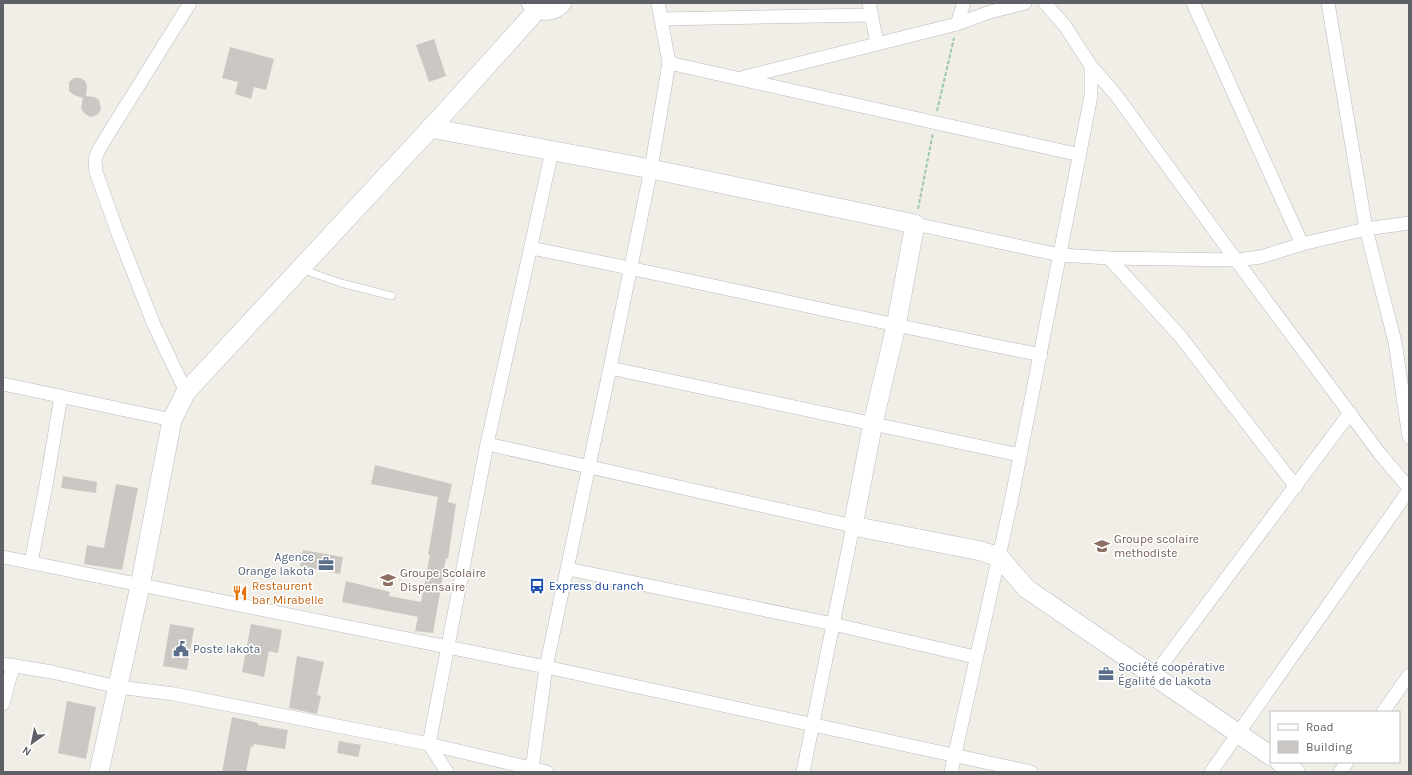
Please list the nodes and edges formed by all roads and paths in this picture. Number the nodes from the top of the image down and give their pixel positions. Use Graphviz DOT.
graph roads {
  1 [pos="190,3"];
  2 [pos="562,3"];
  3 [pos="658,3"];
  4 [pos="964,3"];
  5 [pos="1025,3"];
  6 [pos="1045,3"];
  7 [pos="1193,3"];
  8 [pos="1328,3"];
  9 [pos="535,6"];
  10 [pos="870,9"];
  11 [pos="662,19"];
  12 [pos="957,24"];
  13 [pos="877,43"];
  14 [pos="669,63"];
  15 [pos="1091,66"];
  16 [pos="738,79"];
  17 [pos="430,128"];
  18 [pos="552,151"];
  19 [pos="1080,155"];
  20 [pos="651,169"];
  21 [pos="1409,223"];
  22 [pos="915,224"];
  23 [pos="1366,229"];
  24 [pos="1302,244"];
  25 [pos="531,248"];
  26 [pos="1060,255"];
  27 [pos="1109,258"];
  28 [pos="1236,260"];
  29 [pos="630,268"];
  30 [pos="299,269"];
  31 [pos="392,296"];
  32 [pos="896,326"];
  33 [pos="1041,355"];
  34 [pos="610,368"];
  35 [pos="3,384"];
  36 [pos="186,392"];
  37 [pos="61,396"];
  38 [pos="1350,413"];
  39 [pos="172,420"];
  40 [pos="873,423"];
  41 [pos="1409,437"];
  42 [pos="487,444"];
  43 [pos="1020,456"];
  44 [pos="589,466"];
  45 [pos="1296,487"];
  46 [pos="1409,489"];
  47 [pos="853,526"];
  48 [pos="3,557"];
  49 [pos="999,557"];
  50 [pos="31,563"];
  51 [pos="568,569"];
  52 [pos="140,586"];
  53 [pos="833,624"];
  54 [pos="447,648"];
  55 [pos="975,657"];
  56 [pos="8,665"];
  57 [pos="546,667"];
  58 [pos="1154,675"];
  59 [pos="1409,675"];
  60 [pos="118,687"];
  61 [pos="3,704"];
  62 [pos="1384,711"];
  63 [pos="814,725"];
  64 [pos="1239,733"];
  65 [pos="429,744"];
  66 [pos="954,755"];
  67 [pos="1270,755"];
  68 [pos="1282,763"];
  69 [pos="1346,763"];
  70 [pos="532,769"];
  71 [pos="99,772"];
  72 [pos="447,772"];
  73 [pos="547,772"];
  74 [pos="803,772"];
  75 [pos="951,772"];
  76 [pos="1031,772"];
  77 [pos="1211,772"];
  78 [pos="1295,772"];
  79 [pos="1340,772"];
  1 -- 36 [label="street"];
  2 -- 9 [label="street"];
  3 -- 11 [label="street"];
  4 -- 12 [label="street"];
  5 -- 12 [label="street"];
  6 -- 15 [label="street"];
  7 -- 24 [label="street"];
  8 -- 23 [label="street"];
  9 -- 17 [label="street"];
  10 -- 11 [label="street"];
  10 -- 13 [label="street"];
  11 -- 14 [label="street"];
  12 -- 13 [label="street"];
  13 -- 16 [label="street"];
  14 -- 16 [label="street"];
  14 -- 20 [label="street"];
  15 -- 19 [label="street"];
  15 -- 28 [label="street"];
  16 -- 19 [label="street"];
  17 -- 18 [label="street"];
  17 -- 30 [label="street"];
  18 -- 20 [label="street"];
  18 -- 25 [label="street"];
  19 -- 26 [label="street"];
  20 -- 22 [label="street"];
  20 -- 29 [label="street"];
  21 -- 23 [label="street"];
  22 -- 26 [label="street"];
  22 -- 32 [label="street"];
  23 -- 24 [label="street"];
  23 -- 41 [label="street"];
  24 -- 28 [label="street"];
  25 -- 29 [label="street"];
  25 -- 42 [label="street"];
  26 -- 27 [label="street"];
  26 -- 33 [label="street"];
  27 -- 28 [label="street"];
  27 -- 45 [label="street"];
  28 -- 38 [label="street"];
  29 -- 32 [label="street"];
  29 -- 34 [label="street"];
  30 -- 31 [label="lane"];
  30 -- 36 [label="street"];
  32 -- 33 [label="street"];
  32 -- 40 [label="street"];
  33 -- 43 [label="street"];
  34 -- 40 [label="street"];
  34 -- 44 [label="street"];
  35 -- 37 [label="street"];
  36 -- 39 [label="street"];
  37 -- 39 [label="street"];
  37 -- 50 [label="street"];
  38 -- 45 [label="street"];
  38 -- 46 [label="street"];
  39 -- 52 [label="street"];
  40 -- 43 [label="street"];
  40 -- 47 [label="street"];
  42 -- 44 [label="street"];
  42 -- 54 [label="street"];
  43 -- 49 [label="street"];
  44 -- 47 [label="street"];
  44 -- 51 [label="street"];
  45 -- 58 [label="street"];
  46 -- 64 [label="street"];
  47 -- 49 [label="street"];
  47 -- 53 [label="street"];
  48 -- 50 [label="street"];
  49 -- 55 [label="street"];
  49 -- 58 [label="street"];
  50 -- 52 [label="street"];
  51 -- 53 [label="street"];
  51 -- 57 [label="street"];
  52 -- 54 [label="street"];
  52 -- 60 [label="street"];
  53 -- 55 [label="street"];
  53 -- 63 [label="street"];
  54 -- 57 [label="street"];
  54 -- 65 [label="street"];
  55 -- 66 [label="street"];
  56 -- 60 [label="street"];
  56 -- 61 [label="street"];
  57 -- 63 [label="street"];
  57 -- 70 [label="street"];
  58 -- 64 [label="street"];
  59 -- 62 [label="street"];
  60 -- 65 [label="street"];
  60 -- 71 [label="street"];
  63 -- 66 [label="street"];
  63 -- 74 [label="street"];
  64 -- 67 [label="street"];
  64 -- 77 [label="street"];
  65 -- 70 [label="street"];
  65 -- 72 [label="street"];
  66 -- 75 [label="street"];
  66 -- 76 [label="street"];
  68 -- 78 [label="street"];
  69 -- 79 [label="street"];
  70 -- 73 [label="street"];
}
